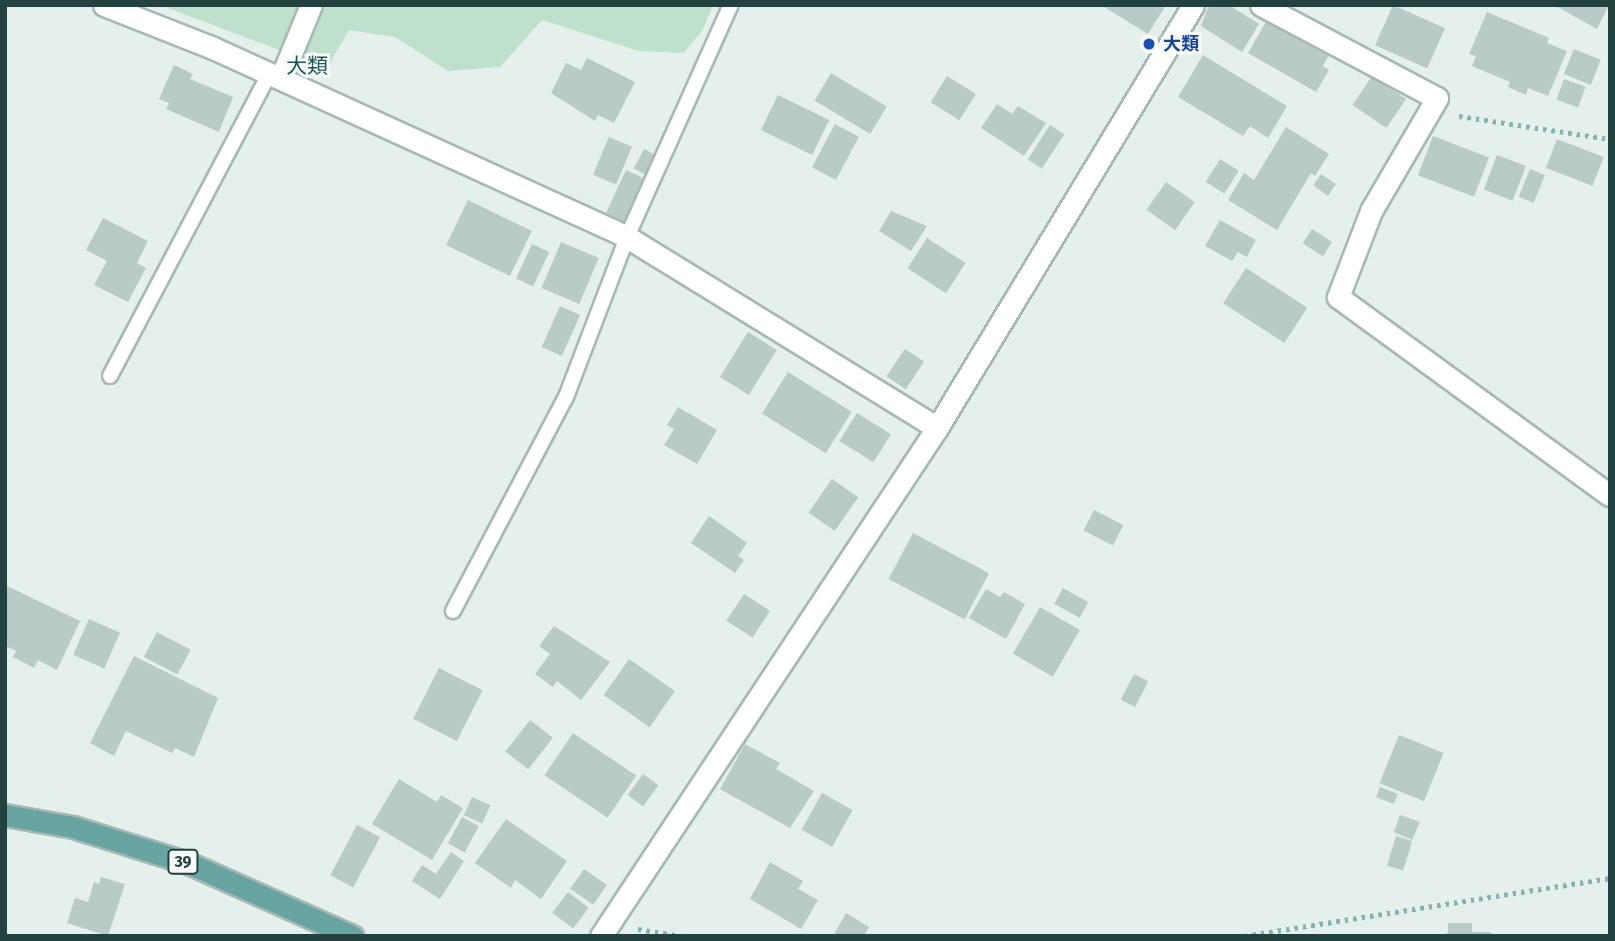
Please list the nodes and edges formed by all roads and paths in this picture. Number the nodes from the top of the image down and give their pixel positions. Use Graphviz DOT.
graph roads {
  1 [pos="104,5"];
  2 [pos="312,5"];
  3 [pos="731,5"];
  4 [pos="1193,5"];
  5 [pos="1261,5"];
  6 [pos="276,75"];
  7 [pos="1437,98"];
  8 [pos="1610,139"];
  9 [pos="627,237"];
  10 [pos="110,376"];
  11 [pos="937,428"];
  12 [pos="1610,495"];
  13 [pos="453,611"];
  14 [pos="5,815"];
  15 [pos="1610,878"];
  16 [pos="605,930"];
  17 [pos="352,936"];
  18 [pos="681,936"];
  19 [pos="1244,936"];
  1 -- 6 [label="street"];
  2 -- 6 [label="street"];
  3 -- 9 [label="lane"];
  4 -- 11 [label="street"];
  5 -- 7 [label="street"];
  6 -- 9 [label="street"];
  6 -- 10 [label="lane"];
  7 -- 8 [label="path"];
  7 -- 12 [label="street"];
  9 -- 11 [label="street"];
  9 -- 13 [label="lane"];
  11 -- 16 [label="street"];
  14 -- 17 [label="main road, 39"];
  15 -- 19 [label="path"];
  16 -- 18 [label="path"];
}
